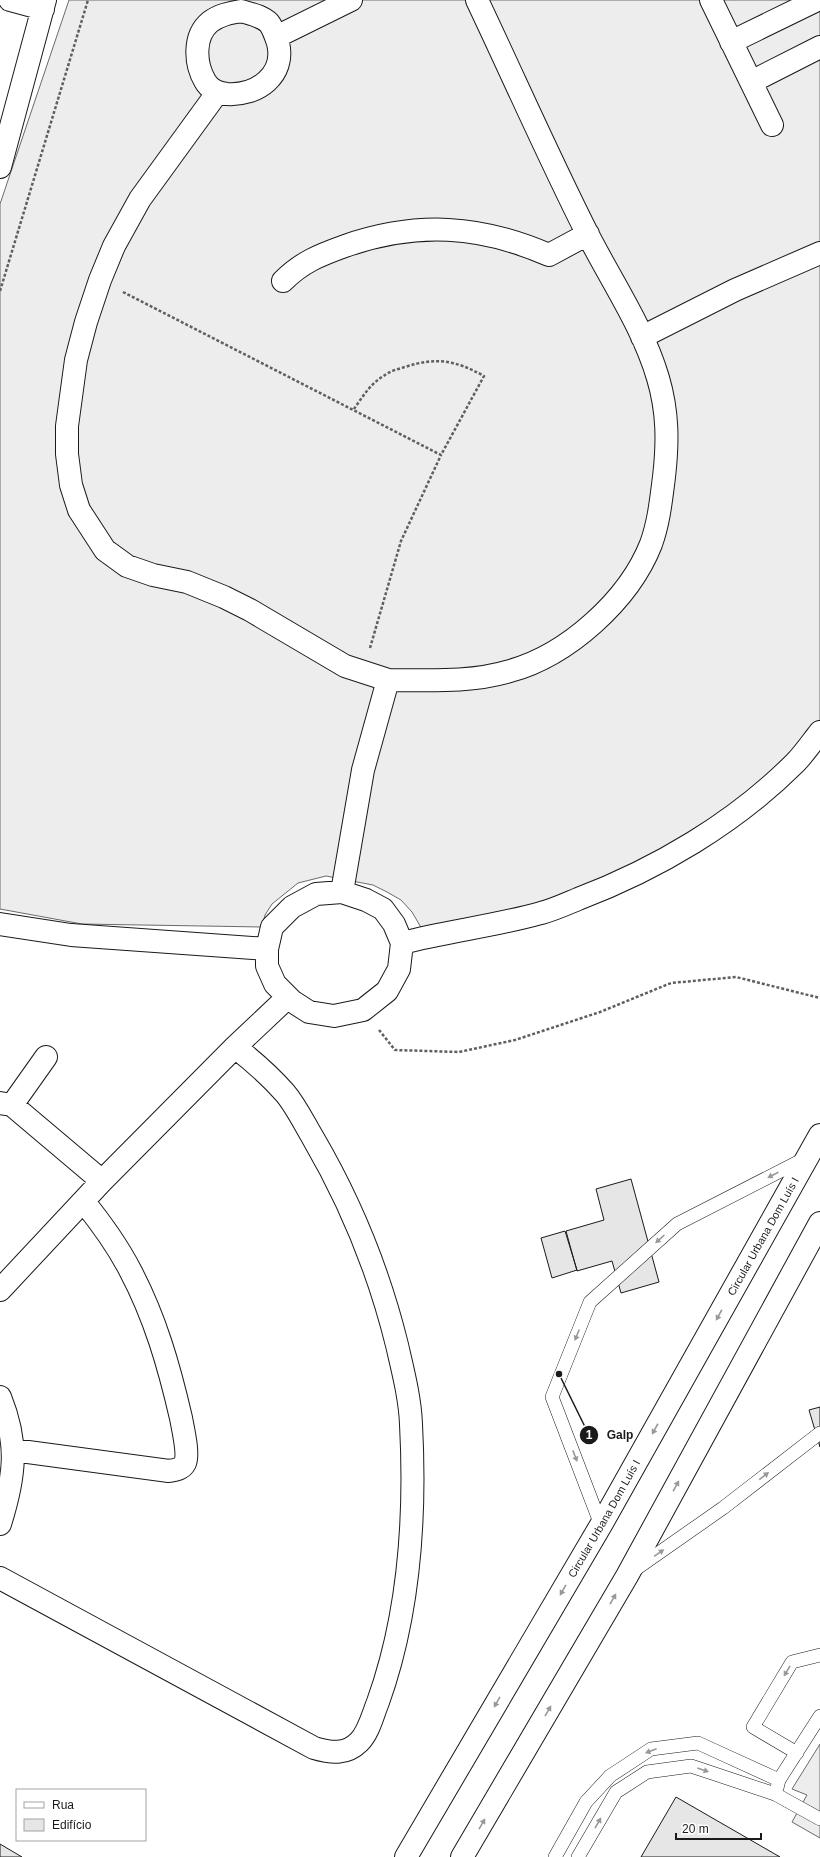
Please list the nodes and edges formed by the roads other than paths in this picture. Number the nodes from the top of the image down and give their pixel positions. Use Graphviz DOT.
graph roads {
  1 [pos="10,0"];
  2 [pos="351,0"];
  3 [pos="478,0"];
  4 [pos="711,0"];
  5 [pos="817,0"];
  6 [pos="44,5"];
  7 [pos="222,7"];
  8 [pos="276,37"];
  9 [pos="731,42"];
  10 [pos="820,47"];
  11 [pos="751,82"];
  12 [pos="218,93"];
  13 [pos="772,125"];
  14 [pos="0,167"];
  15 [pos="588,234"];
  16 [pos="820,253"];
  17 [pos="283,282"];
  18 [pos="642,337"];
  19 [pos="388,680"];
  20 [pos="820,732"];
  21 [pos="342,892"];
  22 [pos="0,924"];
  23 [pos="402,943"];
  24 [pos="267,949"];
  25 [pos="288,997"];
  26 [pos="235,1047"];
  27 [pos="46,1057"];
  28 [pos="6,1104"];
  29 [pos="820,1135"];
  30 [pos="808,1157"];
  31 [pos="102,1181"];
  32 [pos="84,1202"];
  33 [pos="820,1224"];
  34 [pos="0,1290"];
  35 [pos="0,1397"];
  36 [pos="820,1433"];
  37 [pos="13,1450"];
  38 [pos="0,1524"];
  39 [pos="601,1525"];
  40 [pos="627,1576"];
  41 [pos="0,1578"];
  42 [pos="820,1655"];
  43 [pos="820,1716"];
  44 [pos="797,1753"];
  45 [pos="779,1780"];
  46 [pos="774,1794"];
  47 [pos="820,1819"];
  48 [pos="465,1854"];
  49 [pos="406,1857"];
  50 [pos="555,1857"];
  51 [pos="578,1857"];
  1 -- 6 [label="main road"];
  2 -- 8 [label="main road"];
  3 -- 15 [label="main road"];
  4 -- 9 [label="main road"];
  5 -- 9 [label="main road"];
  6 -- 14 [label="main road"];
  7 -- 8 [label="main road"];
  7 -- 12 [label="main road"];
  8 -- 12 [label="main road"];
  9 -- 11 [label="main road"];
  10 -- 11 [label="main road"];
  11 -- 13 [label="main road"];
  12 -- 19 [label="main road"];
  15 -- 17 [label="main road"];
  15 -- 18 [label="main road"];
  16 -- 18 [label="main road"];
  18 -- 19 [label="main road"];
  19 -- 21 [label="main road"];
  20 -- 23 [label="main road"];
  21 -- 23 [label="main road"];
  21 -- 24 [label="main road"];
  22 -- 24 [label="main road"];
  23 -- 25 [label="main road"];
  24 -- 25 [label="main road"];
  25 -- 26 [label="main road"];
  26 -- 31 [label="main road"];
  26 -- 41 [label="main road"];
  27 -- 28 [label="main road"];
  28 -- 31 [label="main road"];
  29 -- 30 [label="main road, Circular Urbana Dom Luís I"];
  30 -- 39 [label="main road, Circular Urbana Dom Luís I, one-way"];
  30 -- 39 [label="lane, one-way"];
  31 -- 32 [label="main road"];
  32 -- 34 [label="main road"];
  32 -- 37 [label="main road"];
  40 -- 33 [label="main road, one-way"];
  35 -- 37 [label="main road"];
  40 -- 36 [label="lane, one-way"];
  37 -- 38 [label="main road"];
  39 -- 49 [label="main road, Circular Urbana Dom Luís I, one-way"];
  48 -- 40 [label="main road, one-way"];
  42 -- 44 [label="lane, one-way"];
  43 -- 44 [label="lane"];
  44 -- 45 [label="lane"];
  45 -- 46 [label="lane"];
  45 -- 50 [label="lane, one-way"];
  46 -- 47 [label="lane"];
  51 -- 46 [label="lane, one-way"];
}
